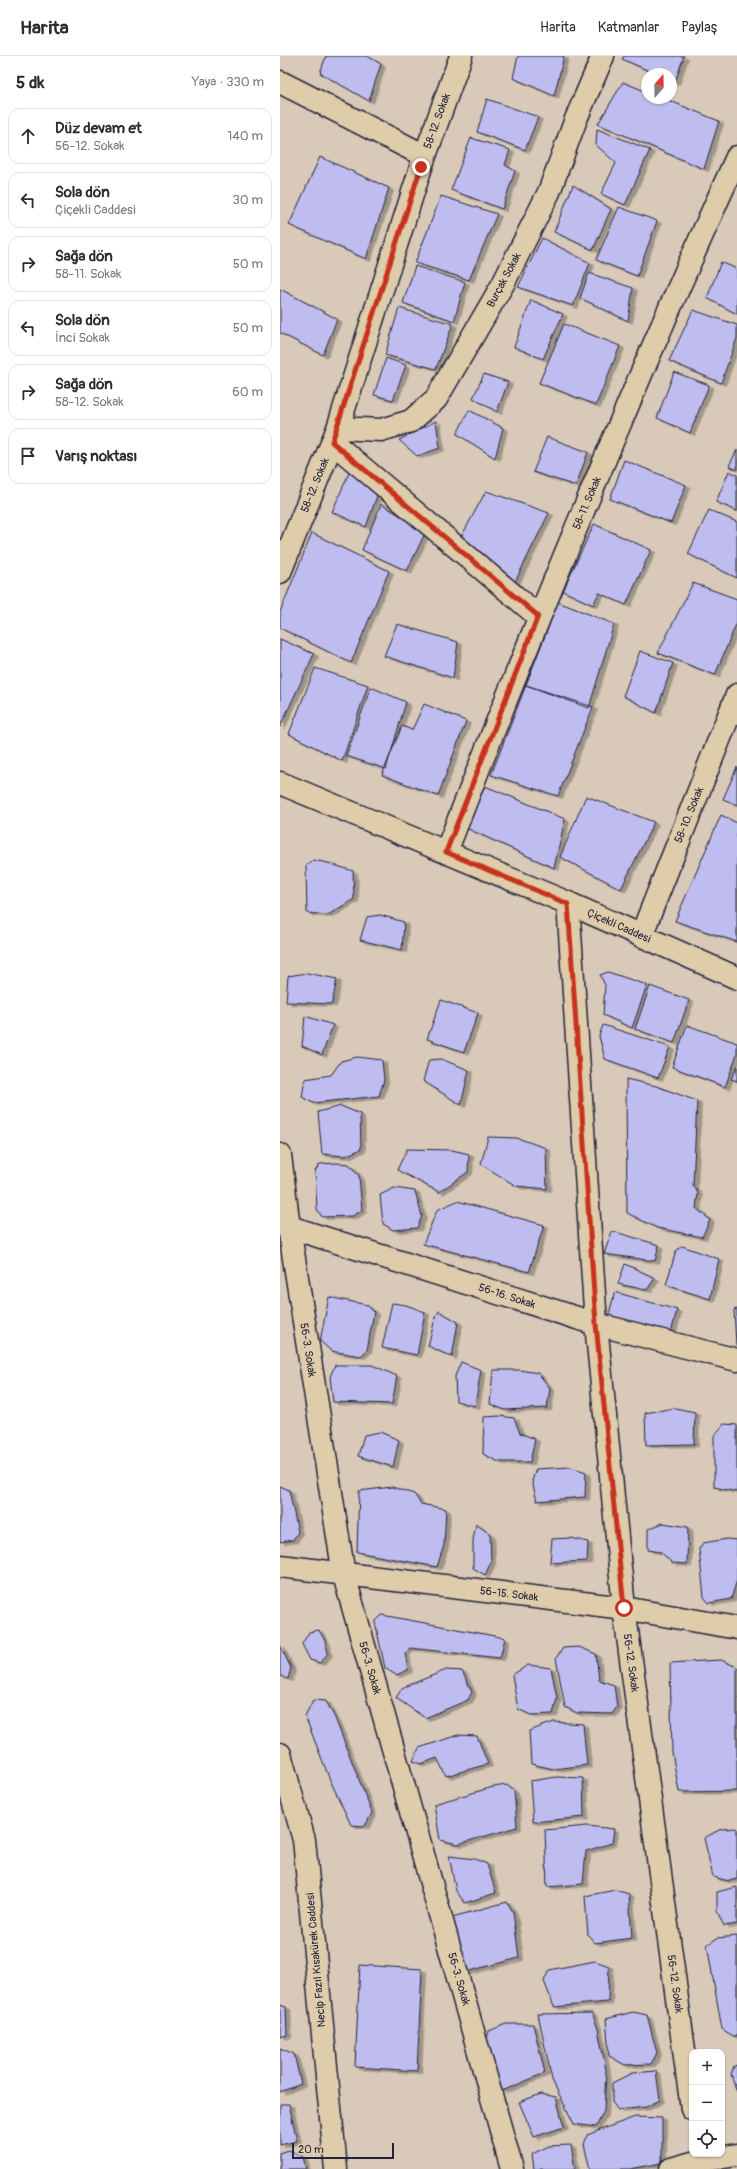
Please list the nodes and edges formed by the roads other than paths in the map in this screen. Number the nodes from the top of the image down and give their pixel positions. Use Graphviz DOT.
graph roads {
  1 [pos="461,56"];
  2 [pos="603,56"];
  3 [pos="280,82"];
  4 [pos="425,156"];
  5 [pos="737,157"];
  6 [pos="335,435"];
  7 [pos="280,572"];
  8 [pos="538,616"];
  9 [pos="737,695"];
  10 [pos="280,783"];
  11 [pos="446,852"];
  12 [pos="568,904"];
  13 [pos="640,936"];
  14 [pos="737,978"];
  15 [pos="280,1155"];
  16 [pos="284,1226"];
  17 [pos="596,1324"];
  18 [pos="737,1360"];
  19 [pos="280,1566"];
  20 [pos="344,1575"];
  21 [pos="624,1608"];
  22 [pos="737,1628"];
  23 [pos="280,1754"];
  24 [pos="689,2087"];
  25 [pos="737,2155"];
  26 [pos="699,2158"];
  27 [pos="336,2169"];
  28 [pos="512,2169"];
  29 [pos="671,2169"];
  1 -- 4 [label="street, 58-12. Sokak"];
  2 -- 6 [label="street, Burçak Sokak"];
  3 -- 4 [label="street"];
  4 -- 6 [label="street, 58-12. Sokak"];
  5 -- 8 [label="street, 58-11. Sokak"];
  6 -- 7 [label="street, 58-12. Sokak"];
  6 -- 8 [label="street"];
  8 -- 11 [label="street, 58-11. Sokak"];
  9 -- 13 [label="street, 58-10. Sokak"];
  10 -- 11 [label="street, Çiçekli Caddesi"];
  11 -- 12 [label="street, Çiçekli Caddesi"];
  12 -- 13 [label="street, Çiçekli Caddesi"];
  12 -- 17 [label="street, 56-12. Sokak"];
  13 -- 14 [label="street, Çiçekli Caddesi"];
  15 -- 16 [label="street, 56-3. Sokak"];
  16 -- 17 [label="street, 56-16. Sokak"];
  16 -- 20 [label="street, 56-3. Sokak"];
  17 -- 18 [label="street, 56-16. Sokak"];
  17 -- 21 [label="street, 56-12. Sokak"];
  19 -- 20 [label="street, 56-15. Sokak"];
  20 -- 21 [label="street, 56-15. Sokak"];
  20 -- 28 [label="street, 56-3. Sokak"];
  21 -- 22 [label="street, 56-15. Sokak"];
  21 -- 24 [label="street, 56-12. Sokak"];
  23 -- 27 [label="street, Necip Fazıl Kısakürek Caddesi"];
  25 -- 26 [label="street"];
  26 -- 29 [label="street"];
}
